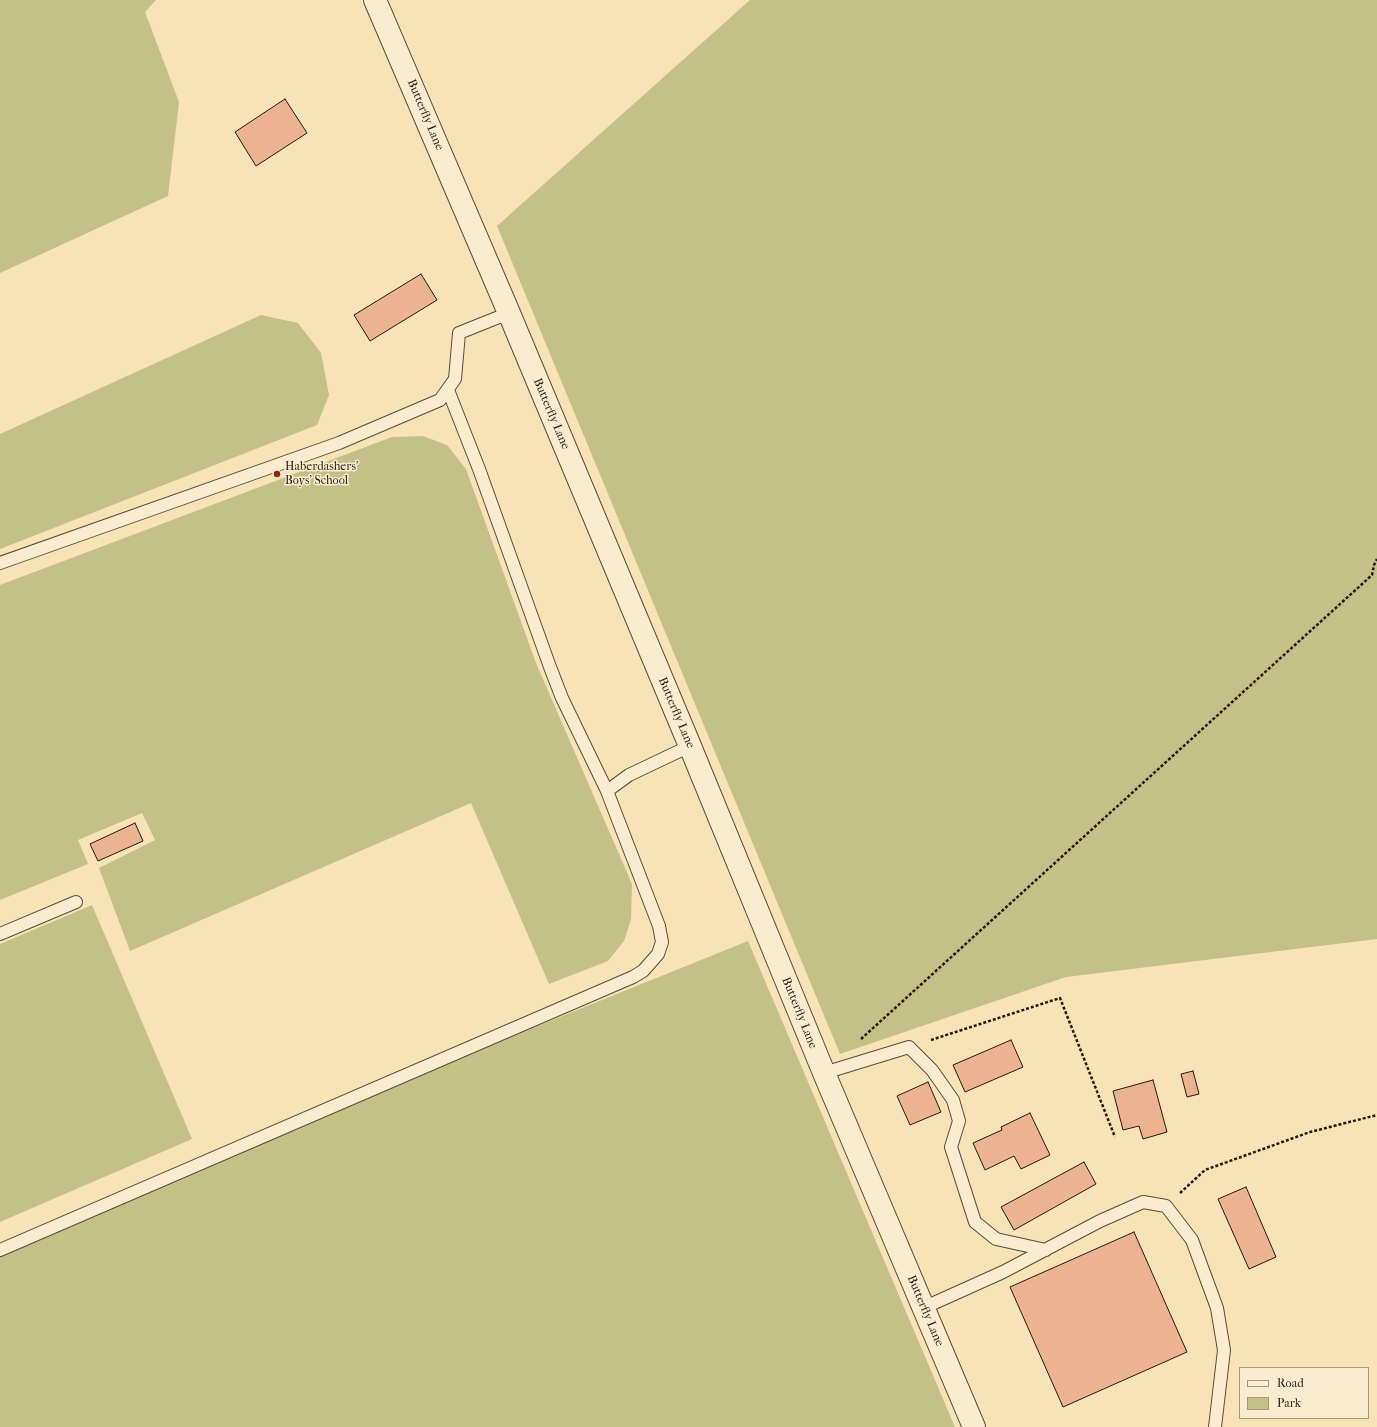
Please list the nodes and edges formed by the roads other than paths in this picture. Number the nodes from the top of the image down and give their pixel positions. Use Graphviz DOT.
graph roads {
  1 [pos="381,2"];
  2 [pos="509,313"];
  3 [pos="448,390"];
  4 [pos="0,563"];
  5 [pos="690,746"];
  6 [pos="607,790"];
  7 [pos="76,902"];
  8 [pos="0,934"];
  9 [pos="824,1073"];
  10 [pos="0,1250"];
  11 [pos="1046,1250"];
  12 [pos="923,1308"];
  13 [pos="974,1427"];
  14 [pos="1215,1427"];
  1 -- 2 [label="street, Butterfly Lane"];
  2 -- 3 [label="lane"];
  2 -- 5 [label="street, Butterfly Lane"];
  3 -- 4 [label="lane"];
  3 -- 6 [label="lane"];
  5 -- 6 [label="lane"];
  5 -- 9 [label="street, Butterfly Lane"];
  6 -- 10 [label="lane"];
  7 -- 8 [label="lane"];
  9 -- 11 [label="lane"];
  9 -- 12 [label="street, Butterfly Lane"];
  11 -- 12 [label="lane"];
  11 -- 14 [label="lane"];
  12 -- 13 [label="street, Butterfly Lane"];
}
